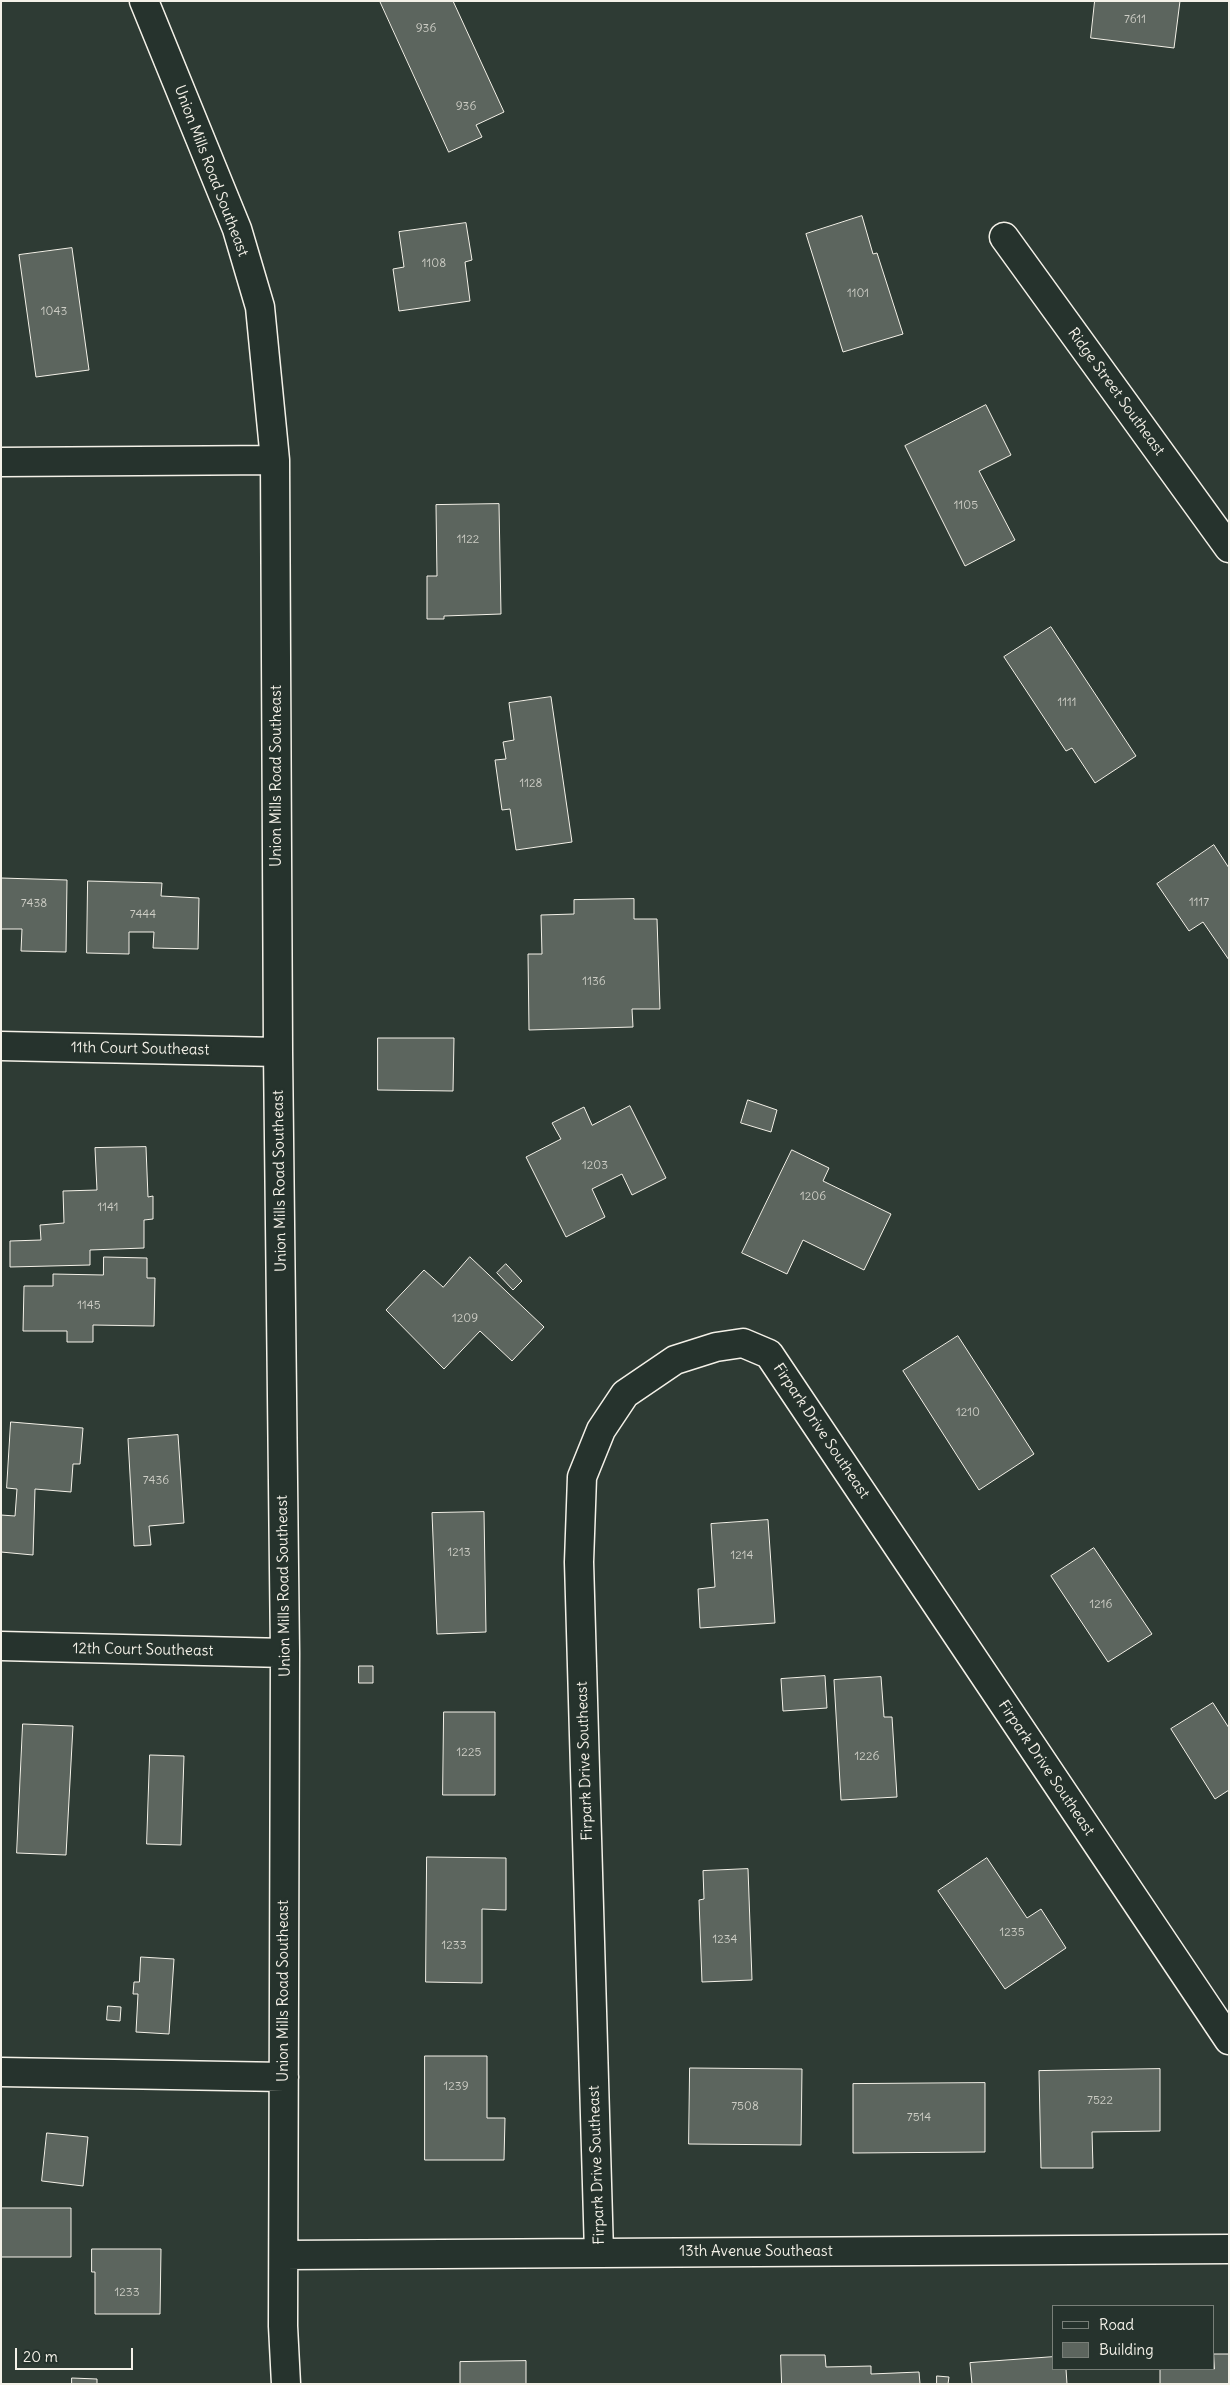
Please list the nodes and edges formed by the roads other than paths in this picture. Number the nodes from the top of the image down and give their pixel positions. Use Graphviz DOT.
graph roads {
  1 [pos="144,1"];
  2 [pos="1004,237"];
  3 [pos="275,460"];
  4 [pos="1,462"];
  5 [pos="1229,548"];
  6 [pos="1,1046"];
  7 [pos="278,1052"];
  8 [pos="1,1646"];
  9 [pos="285,1653"];
  10 [pos="1229,2040"];
  11 [pos="1,2072"];
  12 [pos="284,2077"];
  13 [pos="1229,2249"];
  14 [pos="599,2253"];
  15 [pos="284,2255"];
  16 [pos="286,2384"];
  1 -- 3 [label="street, Union Mills Road Southeast"];
  2 -- 5 [label="street, Ridge Street Southeast"];
  3 -- 4 [label="street"];
  3 -- 7 [label="street, Union Mills Road Southeast"];
  6 -- 7 [label="street, 11th Court Southeast"];
  7 -- 9 [label="street, Union Mills Road Southeast"];
  8 -- 9 [label="street, 12th Court Southeast"];
  9 -- 12 [label="street, Union Mills Road Southeast"];
  10 -- 14 [label="street, Firpark Drive Southeast"];
  11 -- 12 [label="street"];
  12 -- 15 [label="street, Union Mills Road Southeast"];
  13 -- 14 [label="street, 13th Avenue Southeast"];
  14 -- 15 [label="street, 13th Avenue Southeast"];
  15 -- 16 [label="street, Union Mills Road Southeast"];
}
